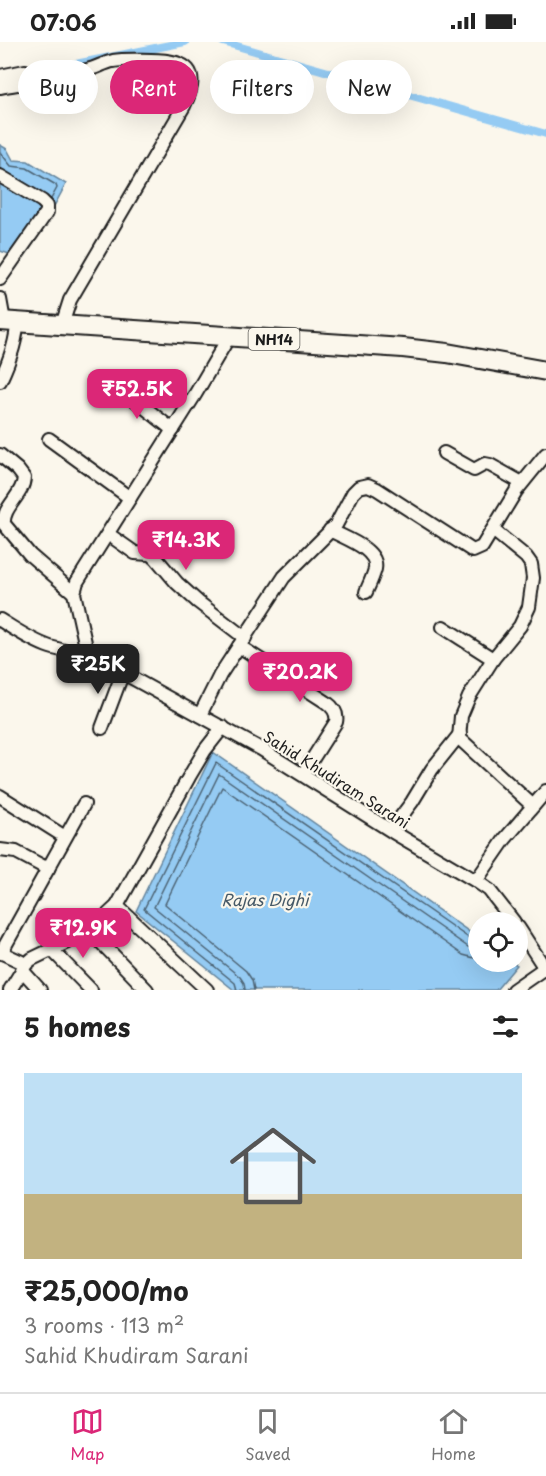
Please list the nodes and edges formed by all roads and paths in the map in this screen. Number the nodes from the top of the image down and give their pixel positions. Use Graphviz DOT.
graph roads {
  1 [pos="18,73"];
  2 [pos="0,76"];
  3 [pos="0,87"];
  4 [pos="0,176"];
  5 [pos="0,279"];
  6 [pos="0,298"];
  7 [pos="7,322"];
  8 [pos="62,325"];
  9 [pos="230,336"];
  10 [pos="546,371"];
  11 [pos="0,381"];
  12 [pos="120,388"];
  13 [pos="173,430"];
  14 [pos="49,439"];
  15 [pos="444,453"];
  16 [pos="546,454"];
  17 [pos="0,455"];
  18 [pos="522,483"];
  19 [pos="130,498"];
  20 [pos="2,525"];
  21 [pos="330,530"];
  22 [pos="493,530"];
  23 [pos="108,534"];
  24 [pos="366,592"];
  25 [pos="74,593"];
  26 [pos="0,620"];
  27 [pos="443,627"];
  28 [pos="242,642"];
  29 [pos="88,656"];
  30 [pos="493,659"];
  31 [pos="123,672"];
  32 [pos="200,715"];
  33 [pos="223,727"];
  34 [pos="102,728"];
  35 [pos="460,734"];
  36 [pos="303,774"];
  37 [pos="546,791"];
  38 [pos="0,796"];
  39 [pos="84,804"];
  40 [pos="533,806"];
  41 [pos="391,830"];
  42 [pos="65,837"];
  43 [pos="0,850"];
  44 [pos="48,869"];
  45 [pos="476,881"];
  46 [pos="117,906"];
  47 [pos="506,912"];
  48 [pos="90,930"];
  49 [pos="528,942"];
  50 [pos="52,950"];
  51 [pos="1,953"];
  52 [pos="24,967"];
  53 [pos="546,968"];
  54 [pos="10,990"];
  55 [pos="40,990"];
  56 [pos="91,990"];
  57 [pos="147,990"];
  58 [pos="207,990"];
  59 [pos="513,990"];
  1 -- 2 [label="street"];
  3 -- 8 [label="street"];
  4 -- 5 [label="street"];
  6 -- 7 [label="street"];
  7 -- 8 [label="highway, NH14"];
  7 -- 11 [label="street"];
  8 -- 9 [label="highway, NH14"];
  9 -- 10 [label="highway, NH14"];
  9 -- 13 [label="street"];
  12 -- 13 [label="street"];
  13 -- 19 [label="street"];
  14 -- 19 [label="street"];
  15 -- 18 [label="street"];
  16 -- 18 [label="street"];
  17 -- 20 [label="street"];
  18 -- 22 [label="street"];
  19 -- 23 [label="street"];
  20 -- 25 [label="street"];
  21 -- 22 [label="street"];
  21 -- 24 [label="street"];
  21 -- 28 [label="street"];
  22 -- 30 [label="street"];
  23 -- 25 [label="street"];
  23 -- 28 [label="street"];
  25 -- 29 [label="street"];
  26 -- 29 [label="street, Sahid Khudiram Sarani"];
  27 -- 30 [label="street"];
  28 -- 32 [label="street"];
  28 -- 36 [label="street"];
  29 -- 31 [label="street, Sahid Khudiram Sarani"];
  30 -- 35 [label="street"];
  31 -- 32 [label="street, Sahid Khudiram Sarani"];
  31 -- 34 [label="street"];
  32 -- 33 [label="street, Sahid Khudiram Sarani"];
  33 -- 36 [label="street, Sahid Khudiram Sarani"];
  33 -- 46 [label="street"];
  35 -- 40 [label="street"];
  35 -- 41 [label="street"];
  36 -- 41 [label="street, Sahid Khudiram Sarani"];
  37 -- 40 [label="street"];
  38 -- 42 [label="street"];
  39 -- 42 [label="street"];
  40 -- 45 [label="street"];
  41 -- 45 [label="street, Sahid Khudiram Sarani"];
  42 -- 44 [label="street"];
  43 -- 44 [label="street"];
  44 -- 51 [label="street"];
  45 -- 47 [label="street, Sahid Khudiram Sarani"];
  46 -- 48 [label="street"];
  46 -- 58 [label="street"];
  48 -- 50 [label="street"];
  48 -- 57 [label="street"];
  49 -- 53 [label="street"];
  50 -- 52 [label="street"];
  50 -- 56 [label="street"];
  51 -- 52 [label="street"];
  52 -- 54 [label="street"];
  52 -- 55 [label="street"];
  53 -- 59 [label="street"];
}
